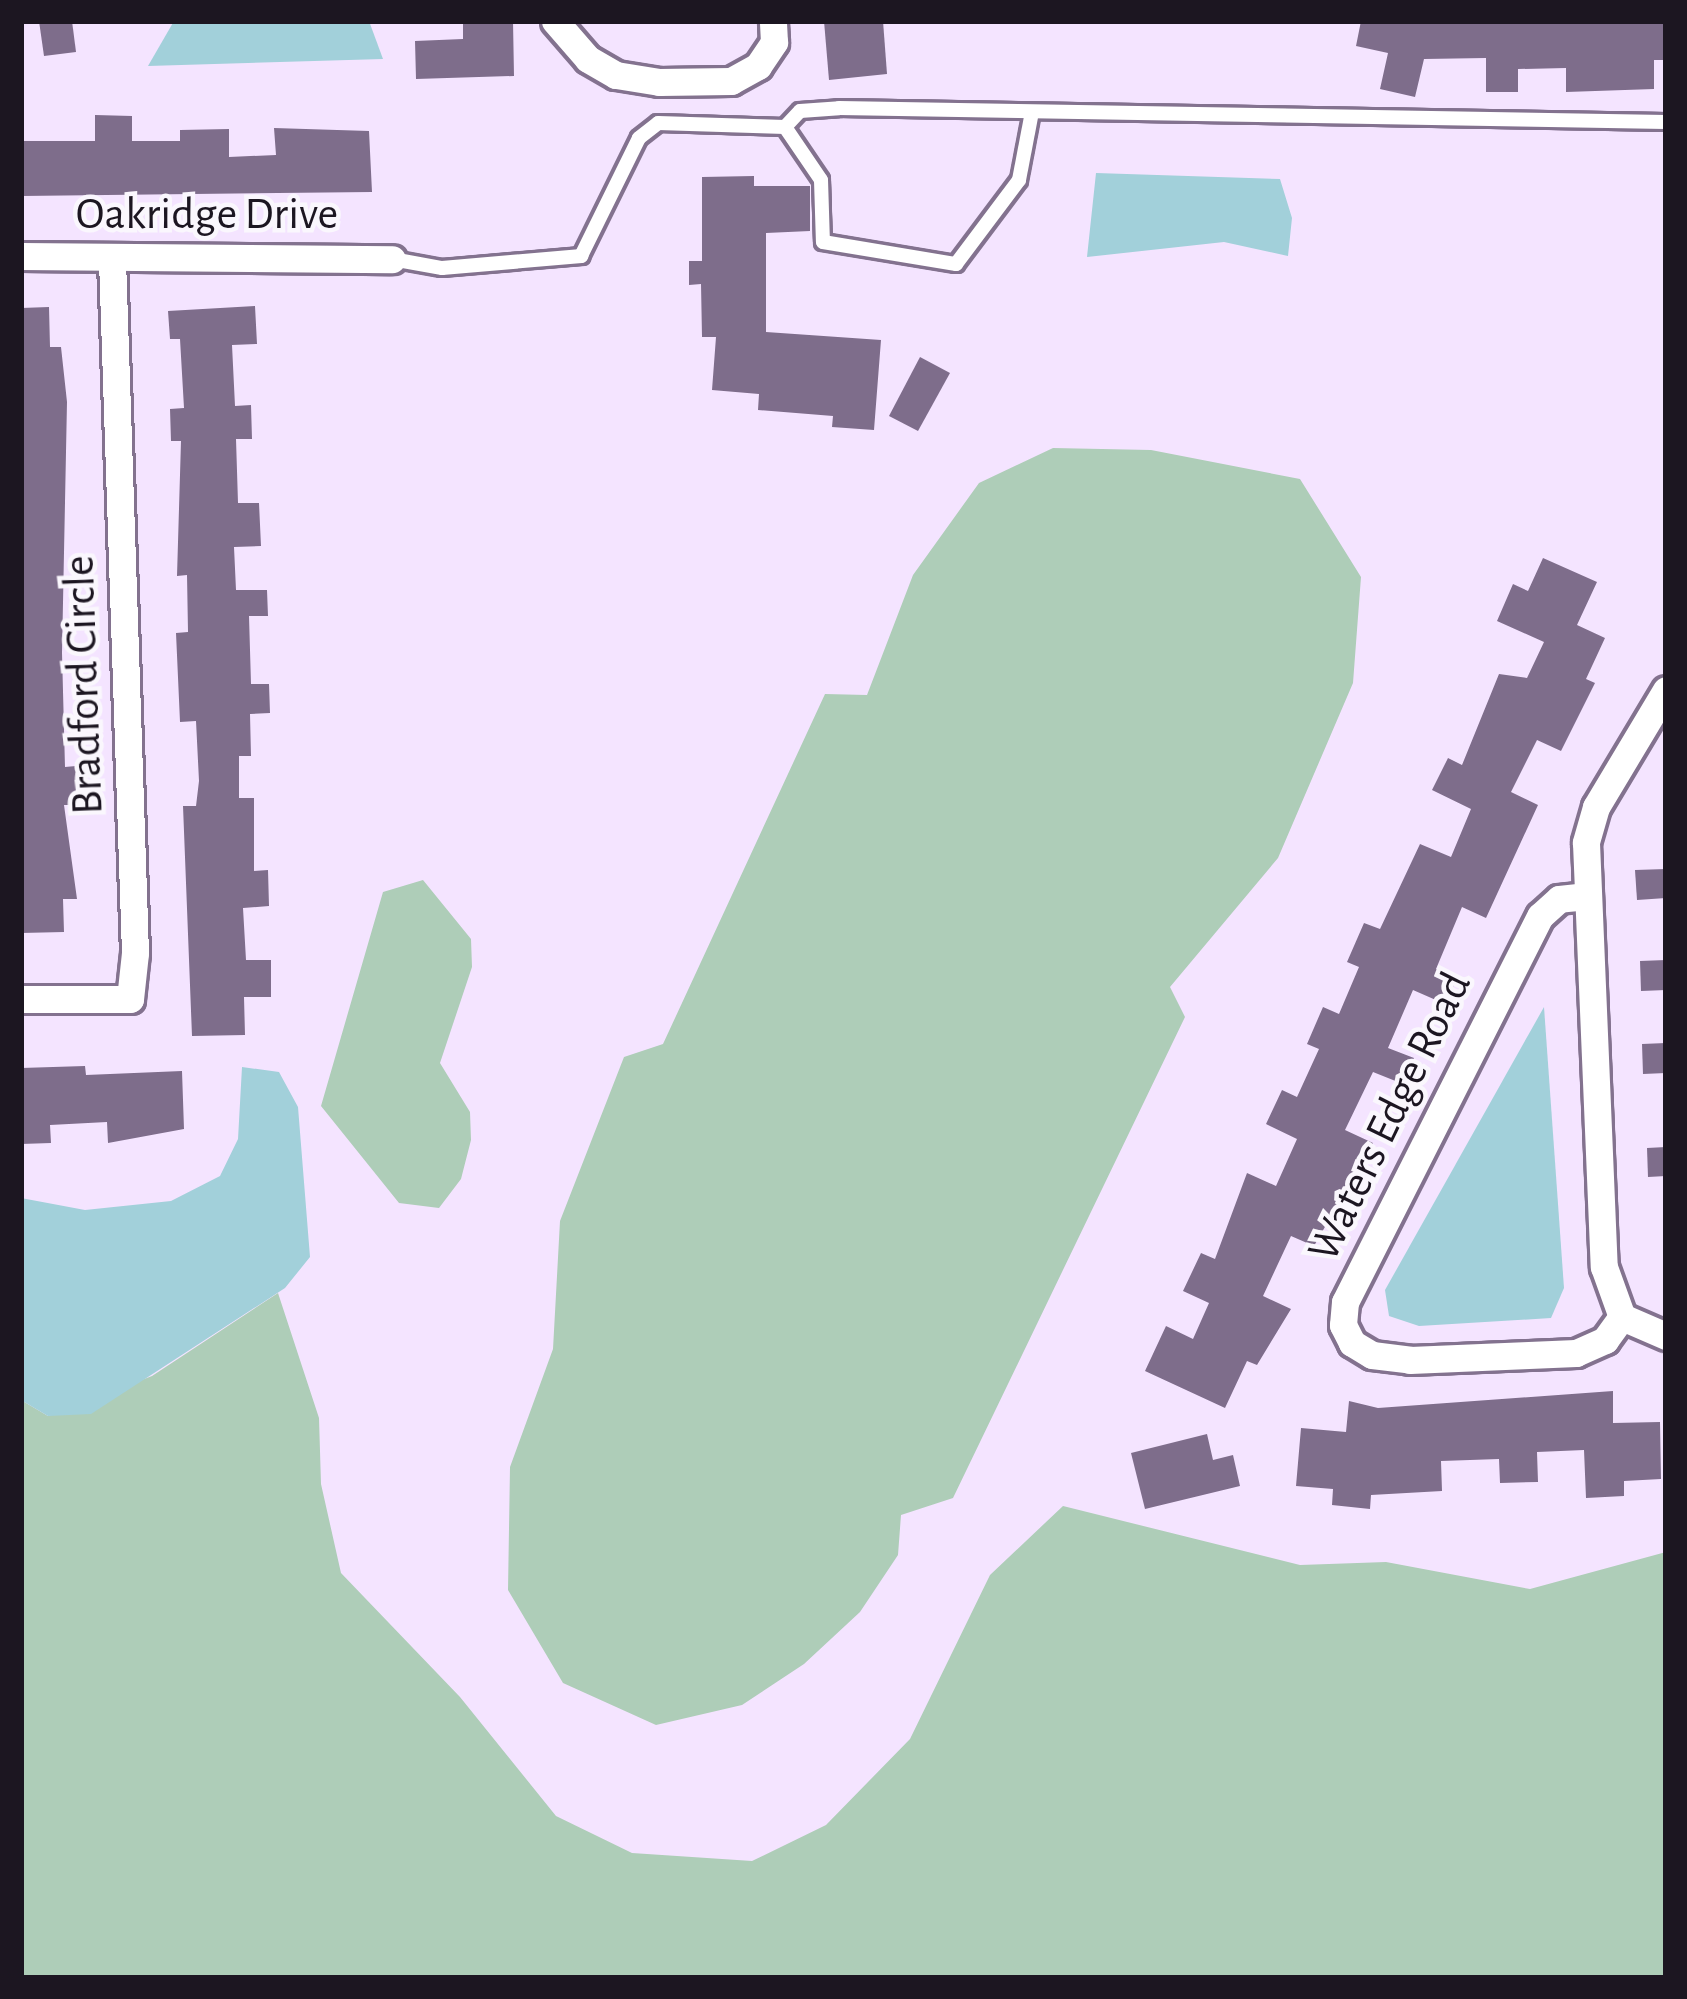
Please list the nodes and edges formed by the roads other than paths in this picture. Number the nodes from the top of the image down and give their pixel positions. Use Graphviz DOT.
graph roads {
  1 [pos="555,21"];
  2 [pos="773,21"];
  3 [pos="1032,112"];
  4 [pos="1666,122"];
  5 [pos="785,127"];
  6 [pos="21,256"];
  7 [pos="112,258"];
  8 [pos="392,259"];
  9 [pos="1666,690"];
  10 [pos="1587,896"];
  11 [pos="21,999"];
  12 [pos="1622,1317"];
  13 [pos="1666,1336"];
  1 -- 2 [label="street"];
  3 -- 4 [label="lane"];
  3 -- 5 [label="lane"];
  3 -- 5 [label="lane"];
  5 -- 8 [label="lane"];
  6 -- 7 [label="street, Oakridge Drive"];
  7 -- 8 [label="street, Oakridge Drive"];
  7 -- 11 [label="street, Bradford Circle"];
  9 -- 10 [label="street"];
  10 -- 12 [label="street"];
  10 -- 12 [label="street, Waters Edge Road"];
  12 -- 13 [label="street"];
}
